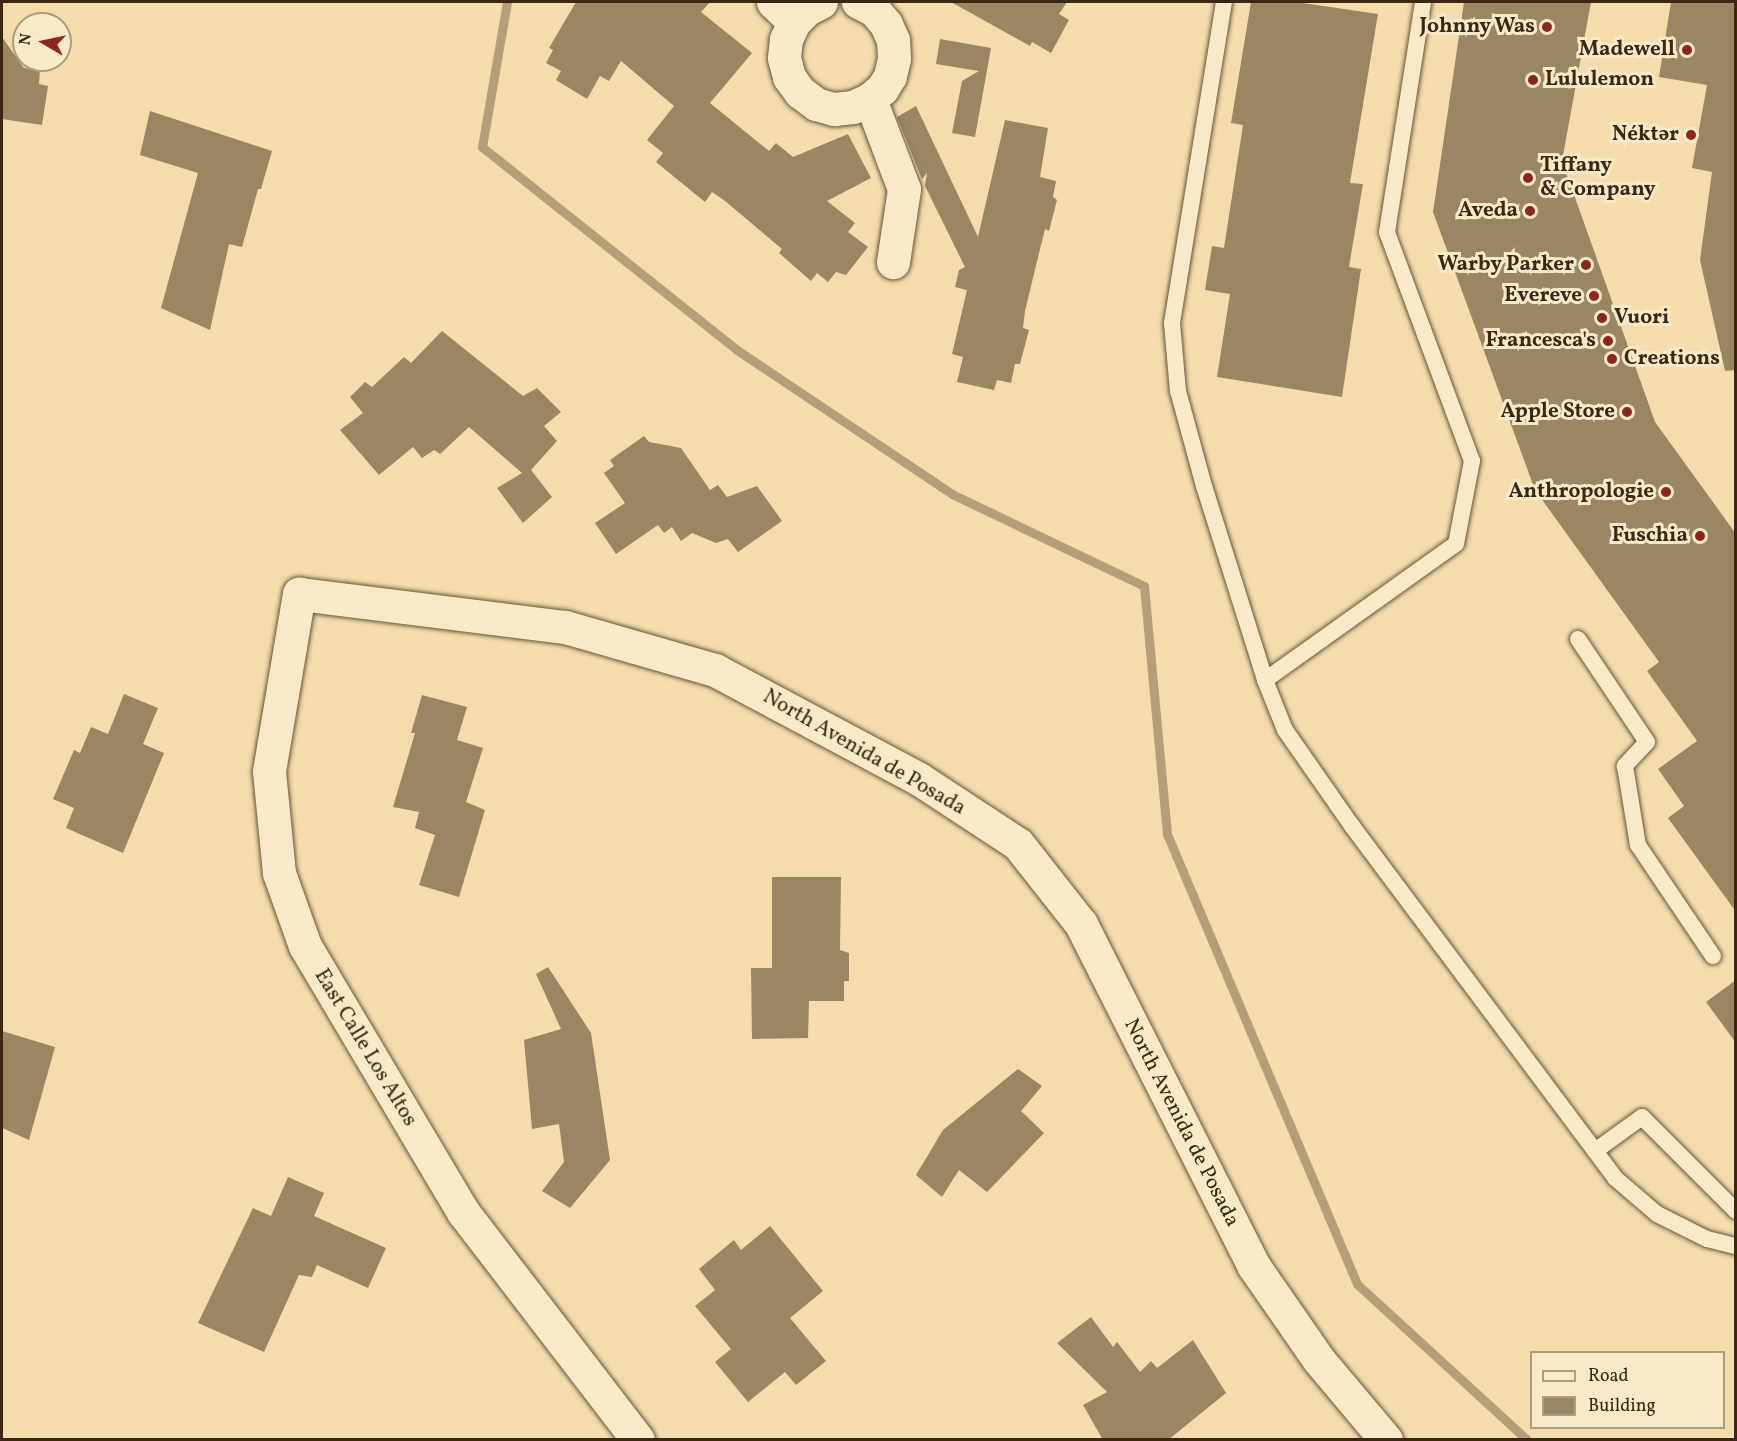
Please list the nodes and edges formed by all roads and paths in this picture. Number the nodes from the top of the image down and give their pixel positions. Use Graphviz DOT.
graph roads {
  1 [pos="821,2"];
  2 [pos="858,2"];
  3 [pos="1224,2"];
  4 [pos="1423,2"];
  5 [pos="784,12"];
  6 [pos="870,99"];
  7 [pos="893,262"];
  8 [pos="299,594"];
  9 [pos="1578,639"];
  10 [pos="1265,680"];
  11 [pos="1713,956"];
  12 [pos="1595,1151"];
  13 [pos="1736,1211"];
  14 [pos="1736,1246"];
  15 [pos="638,1440"];
  16 [pos="1386,1440"];
  1 -- 5 [label="street"];
  2 -- 6 [label="street"];
  3 -- 10 [label="lane"];
  4 -- 10 [label="lane"];
  5 -- 6 [label="street"];
  6 -- 7 [label="street"];
  8 -- 15 [label="street, East Calle Los Altos"];
  8 -- 16 [label="street, North Avenida de Posada"];
  9 -- 11 [label="lane"];
  10 -- 12 [label="lane"];
  12 -- 13 [label="lane"];
  12 -- 14 [label="lane"];
}
